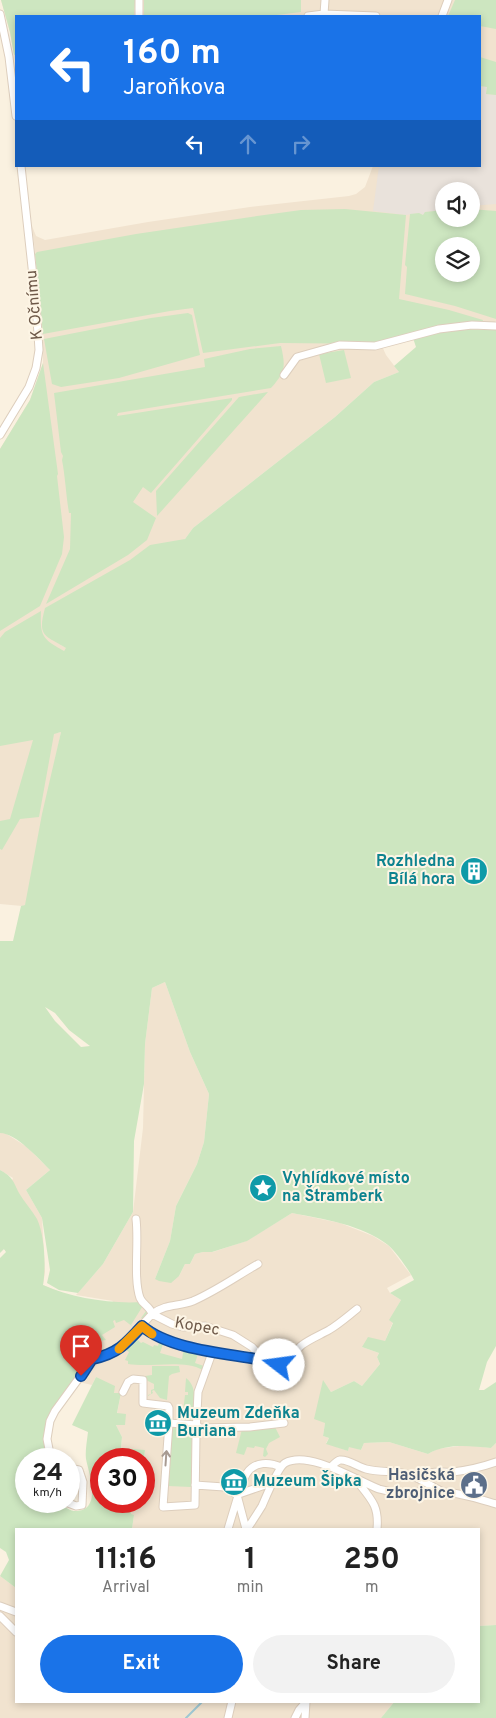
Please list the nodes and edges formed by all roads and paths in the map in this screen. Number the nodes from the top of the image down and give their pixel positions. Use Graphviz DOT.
graph roads {
  1 [pos="139,0"];
  2 [pos="325,0"];
  3 [pos="448,0"];
  4 [pos="0,14"];
  5 [pos="324,14"];
  6 [pos="139,15"];
  7 [pos="316,15"];
  8 [pos="350,15"];
  9 [pos="442,15"];
  10 [pos="13,61"];
  11 [pos="15,98"];
  12 [pos="20,167"];
  13 [pos="496,326"];
  14 [pos="284,375"];
  15 [pos="0,435"];
  16 [pos="136,1218"];
  17 [pos="258,1264"];
  18 [pos="357,1309"];
  19 [pos="152,1314"];
  20 [pos="142,1326"];
  21 [pos="212,1353"];
  22 [pos="265,1361"];
  23 [pos="123,1392"];
  24 [pos="169,1423"];
  25 [pos="284,1423"];
  26 [pos="196,1425"];
  27 [pos="49,1448"];
  28 [pos="496,1462"];
  29 [pos="281,1467"];
  30 [pos="331,1467"];
  31 [pos="80,1472"];
  32 [pos="419,1479"];
  33 [pos="361,1481"];
  34 [pos="274,1482"];
  35 [pos="195,1485"];
  36 [pos="443,1492"];
  37 [pos="238,1496"];
  38 [pos="496,1504"];
  39 [pos="80,1505"];
  40 [pos="228,1528"];
  41 [pos="247,1528"];
  42 [pos="248,1528"];
  43 [pos="377,1528"];
  44 [pos="0,1606"];
  45 [pos="15,1612"];
  46 [pos="0,1616"];
  47 [pos="15,1631"];
  48 [pos="232,1703"];
  49 [pos="305,1703"];
  50 [pos="306,1703"];
  51 [pos="228,1718"];
  52 [pos="295,1718"];
  53 [pos="305,1718"];
  1 -- 6 [label="street"];
  2 -- 5 [label="street"];
  3 -- 9 [label="street"];
  4 -- 10 [label="street"];
  5 -- 7 [label="street"];
  5 -- 8 [label="street"];
  10 -- 11 [label="street"];
  12 -- 15 [label="street, K Očnímu"];
  13 -- 14 [label="street"];
  16 -- 19 [label="street, Kopec"];
  17 -- 19 [label="street, Kopec"];
  18 -- 22 [label="street, Kopec"];
  19 -- 20 [label="street, Kopec"];
  19 -- 22 [label="street, Kopec"];
  20 -- 21 [label="street, Kopec"];
  20 -- 27 [label="street"];
  21 -- 22 [label="street, Kopec"];
  21 -- 26 [label="street"];
  23 -- 24 [label="street"];
  24 -- 26 [label="street"];
  35 -- 24 [label="street, one-way"];
  25 -- 26 [label="street"];
  26 -- 35 [label="street"];
  28 -- 32 [label="street"];
  29 -- 30 [label="street"];
  29 -- 34 [label="street"];
  29 -- 37 [label="street"];
  30 -- 32 [label="street"];
  30 -- 33 [label="street"];
  31 -- 39 [label="street"];
  32 -- 36 [label="street"];
  33 -- 36 [label="street"];
  33 -- 43 [label="street"];
  34 -- 37 [label="street"];
  34 -- 42 [label="street"];
  35 -- 37 [label="street"];
  36 -- 38 [label="street"];
  37 -- 40 [label="street"];
  37 -- 41 [label="street"];
  44 -- 45 [label="street"];
  46 -- 47 [label="street"];
  48 -- 51 [label="street"];
  49 -- 52 [label="street"];
  50 -- 53 [label="street"];
}
